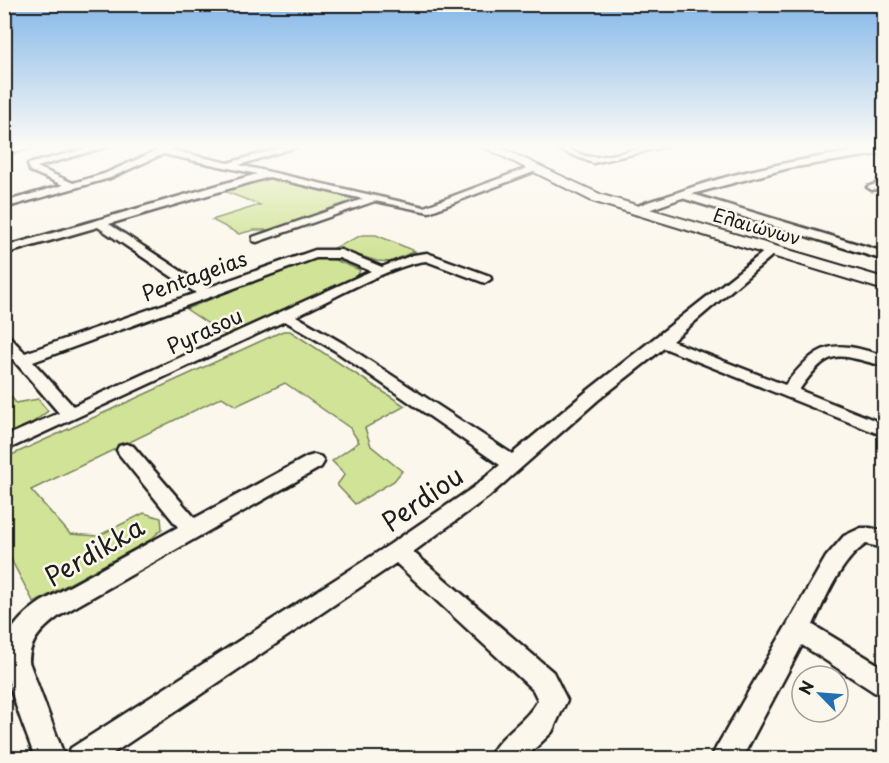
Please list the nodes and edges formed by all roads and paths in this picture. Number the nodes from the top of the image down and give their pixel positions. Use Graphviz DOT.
graph roads {
  1 [pos="62,182"];
  2 [pos="85,182"];
  3 [pos="243,182"];
  4 [pos="301,182"];
  5 [pos="497,182"];
  6 [pos="559,182"];
  7 [pos="721,182"];
  8 [pos="885,183"];
  9 [pos="72,186"];
  10 [pos="872,187"];
  11 [pos="681,194"];
  12 [pos="372,200"];
  13 [pos="4,205"];
  14 [pos="636,211"];
  15 [pos="101,224"];
  16 [pos="257,240"];
  17 [pos="770,250"];
  18 [pos="4,251"];
  19 [pos="885,256"];
  20 [pos="382,271"];
  21 [pos="485,279"];
  22 [pos="885,284"];
  23 [pos="207,294"];
  24 [pos="285,315"];
  25 [pos="4,339"];
  26 [pos="662,342"];
  27 [pos="22,360"];
  28 [pos="885,361"];
  29 [pos="789,391"];
  30 [pos="71,415"];
  31 [pos="885,430"];
  32 [pos="4,445"];
  33 [pos="126,450"];
  34 [pos="314,462"];
  35 [pos="513,464"];
  36 [pos="191,528"];
  37 [pos="885,540"];
  38 [pos="398,551"];
  39 [pos="798,629"];
  40 [pos="885,682"];
  41 [pos="50,759"];
  42 [pos="81,759"];
  43 [pos="504,759"];
  44 [pos="726,759"];
  1 -- 9 [label="street"];
  2 -- 9 [label="street"];
  3 -- 15 [label="street"];
  4 -- 12 [label="street"];
  5 -- 12 [label="street"];
  6 -- 14 [label="main road, Ελαιώνων"];
  7 -- 11 [label="street"];
  8 -- 10 [label="street"];
  9 -- 13 [label="street"];
  11 -- 14 [label="street"];
  11 -- 19 [label="street"];
  12 -- 16 [label="street"];
  14 -- 17 [label="main road, Ελαιώνων"];
  15 -- 18 [label="street"];
  15 -- 23 [label="street"];
  17 -- 22 [label="main road, Ελαιώνων"];
  17 -- 26 [label="street, Perdiou"];
  20 -- 21 [label="street, Pyrasou"];
  20 -- 23 [label="street, Pentageias"];
  20 -- 24 [label="street, Pyrasou"];
  23 -- 27 [label="street, Pentageias"];
  24 -- 30 [label="street, Pyrasou"];
  24 -- 35 [label="street"];
  25 -- 27 [label="street"];
  26 -- 29 [label="street"];
  26 -- 35 [label="street, Perdiou"];
  27 -- 30 [label="street"];
  28 -- 29 [label="street"];
  29 -- 31 [label="street"];
  30 -- 32 [label="street, Pyrasou"];
  33 -- 36 [label="street"];
  34 -- 36 [label="street, Perdikka"];
  35 -- 38 [label="street, Perdiou"];
  36 -- 41 [label="street, Perdikka"];
  37 -- 39 [label="street"];
  38 -- 42 [label="street, Perdiou"];
  38 -- 43 [label="street"];
  39 -- 40 [label="street"];
  39 -- 44 [label="street"];
}
